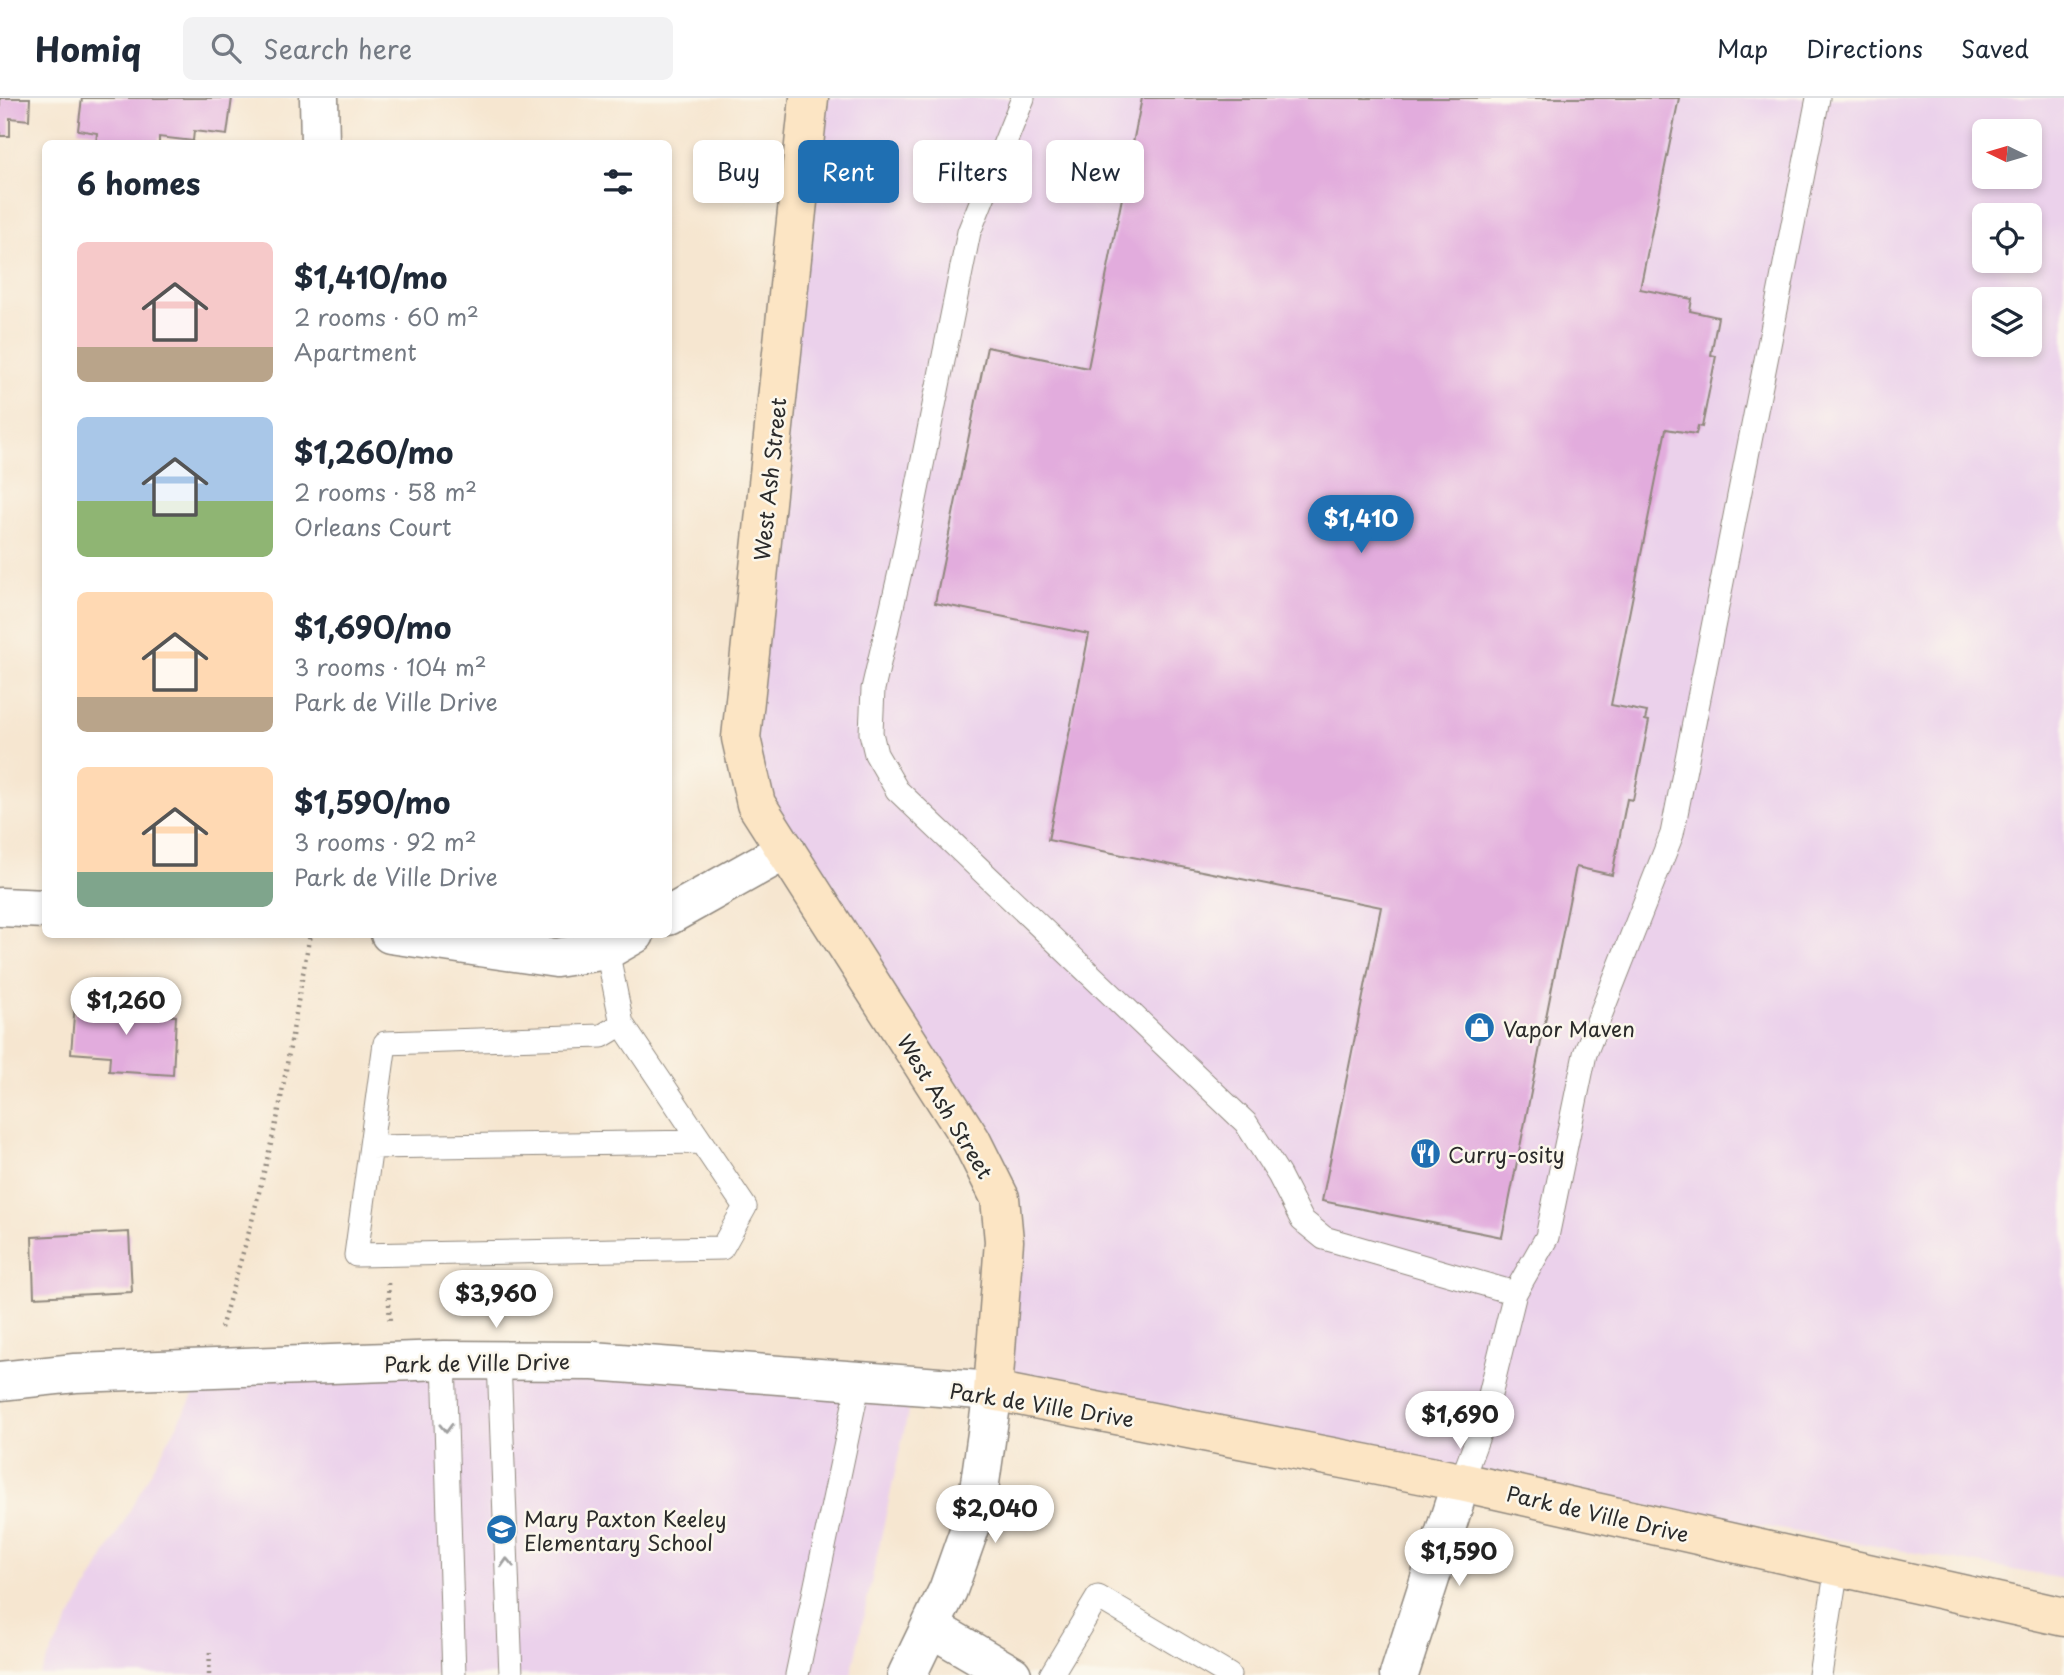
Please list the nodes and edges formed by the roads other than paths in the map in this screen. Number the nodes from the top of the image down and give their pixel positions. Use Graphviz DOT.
graph roads {
  1 [pos="319,98"];
  2 [pos="809,98"];
  3 [pos="1023,98"];
  4 [pos="1818,98"];
  5 [pos="320,140"];
  6 [pos="786,850"];
  7 [pos="0,907"];
  8 [pos="42,909"];
  9 [pos="672,914"];
  10 [pos="418,938"];
  11 [pos="621,942"];
  12 [pos="622,1024"];
  13 [pos="701,1142"];
  14 [pos="371,1147"];
  15 [pos="1515,1293"];
  16 [pos="444,1360"];
  17 [pos="499,1360"];
  18 [pos="0,1381"];
  19 [pos="859,1381"];
  20 [pos="993,1391"];
  21 [pos="1461,1482"];
  22 [pos="1837,1567"];
  23 [pos="2064,1617"];
  24 [pos="930,1627"];
  25 [pos="454,1675"];
  26 [pos="511,1675"];
  27 [pos="797,1675"];
  28 [pos="907,1675"];
  29 [pos="1012,1675"];
  30 [pos="1051,1675"];
  31 [pos="1229,1675"];
  32 [pos="1399,1675"];
  33 [pos="1820,1675"];
  1 -- 5 [label="street"];
  2 -- 6 [label="street, West Ash Street"];
  3 -- 15 [label="lane"];
  4 -- 15 [label="lane"];
  6 -- 9 [label="street"];
  6 -- 20 [label="street, West Ash Street"];
  7 -- 8 [label="street"];
  10 -- 11 [label="street"];
  11 -- 12 [label="lane"];
  12 -- 13 [label="lane"];
  12 -- 14 [label="lane"];
  13 -- 14 [label="lane"];
  13 -- 14 [label="lane"];
  15 -- 21 [label="lane"];
  16 -- 17 [label="street, Park de Ville Drive"];
  16 -- 18 [label="street, Park de Ville Drive"];
  16 -- 25 [label="lane, one-way"];
  17 -- 19 [label="street, Park de Ville Drive"];
  26 -- 17 [label="lane, one-way"];
  19 -- 20 [label="street, Park de Ville Drive"];
  19 -- 27 [label="lane"];
  20 -- 21 [label="street, Park de Ville Drive"];
  20 -- 24 [label="street"];
  21 -- 22 [label="street, Park de Ville Drive"];
  21 -- 32 [label="street"];
  22 -- 23 [label="street, Park de Ville Drive"];
  22 -- 33 [label="lane"];
  24 -- 28 [label="street"];
  24 -- 29 [label="street"];
  30 -- 31 [label="lane"];
}
